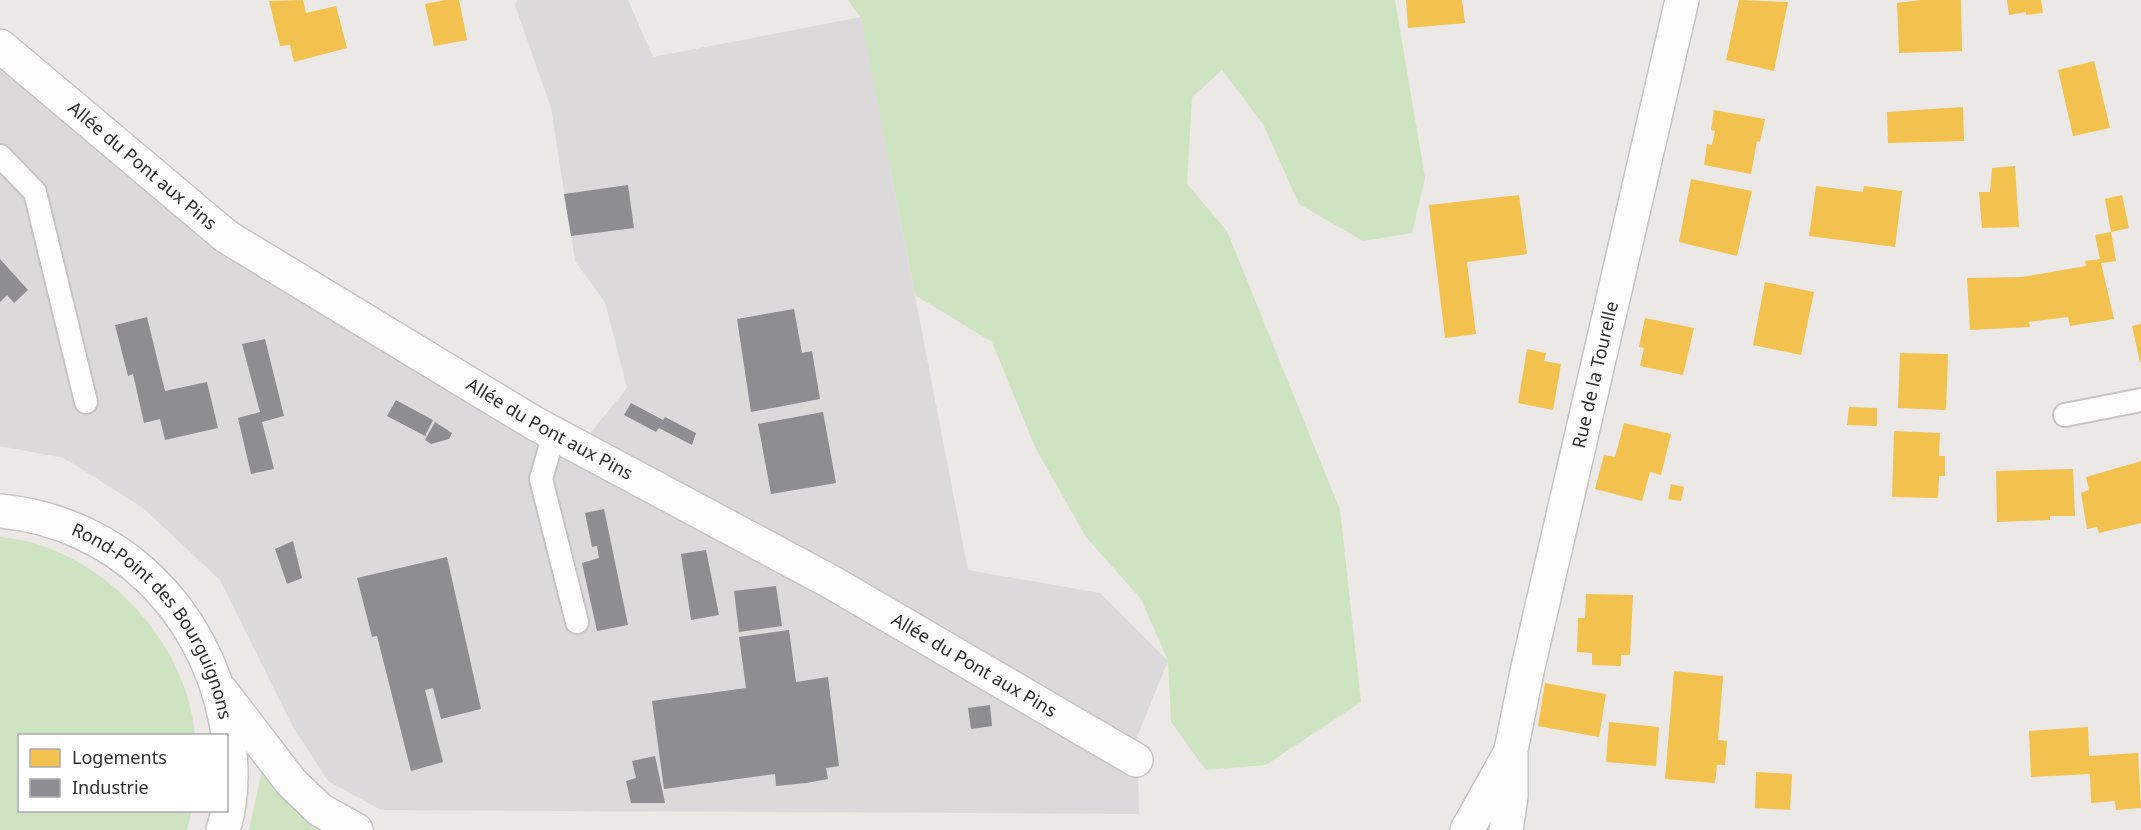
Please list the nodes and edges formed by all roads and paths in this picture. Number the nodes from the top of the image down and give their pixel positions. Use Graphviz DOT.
graph roads {
  1 [pos="1682,0"];
  2 [pos="0,46"];
  3 [pos="0,156"];
  4 [pos="2141,400"];
  5 [pos="86,402"];
  6 [pos="2065,415"];
  7 [pos="554,434"];
  8 [pos="8,509"];
  9 [pos="577,622"];
  10 [pos="219,688"];
  11 [pos="228,734"];
  12 [pos="228,736"];
  13 [pos="1511,750"];
  14 [pos="1136,760"];
  15 [pos="228,802"];
  16 [pos="227,812"];
  17 [pos="223,830"];
  18 [pos="356,830"];
  19 [pos="1467,830"];
  20 [pos="1506,830"];
  1 -- 13 [label="street, Rue de la Tourelle"];
  2 -- 7 [label="street, Allée du Pont aux Pins"];
  3 -- 5 [label="lane"];
  4 -- 6 [label="lane"];
  7 -- 9 [label="lane"];
  7 -- 14 [label="street, Allée du Pont aux Pins"];
  8 -- 10 [label="street, Rond-Point des Bourguignons"];
  10 -- 11 [label="street, Rond-Point des Bourguignons"];
  10 -- 18 [label="street"];
  12 -- 15 [label="street, Rond-Point des Bourguignons"];
  13 -- 19 [label="street, Rue de la Tourelle"];
  13 -- 20 [label="street, Rue de la Tourelle"];
  16 -- 17 [label="street, Rond-Point des Bourguignons"];
}
